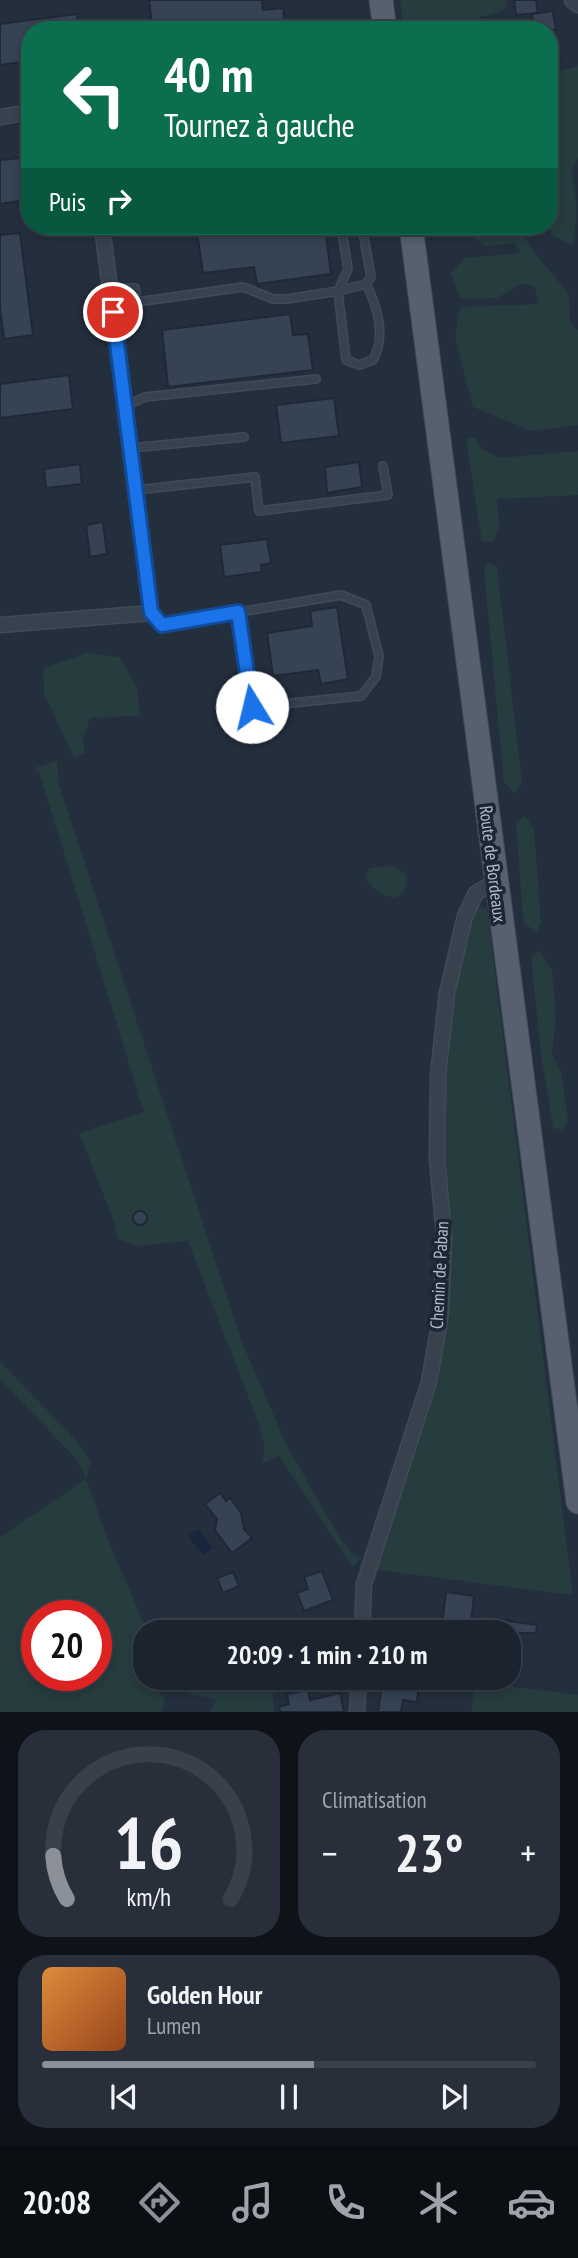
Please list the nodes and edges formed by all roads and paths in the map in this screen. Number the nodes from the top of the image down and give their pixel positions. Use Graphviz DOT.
graph roads {
  1 [pos="381,0"];
  2 [pos="572,0"];
  3 [pos="578,5"];
  4 [pos="384,21"];
  5 [pos="21,114"];
  6 [pos="0,117"];
  7 [pos="103,235"];
  8 [pos="342,235"];
  9 [pos="364,235"];
  10 [pos="412,235"];
  11 [pos="366,284"];
  12 [pos="110,289"];
  13 [pos="338,291"];
  14 [pos="316,379"];
  15 [pos="125,406"];
  16 [pos="244,437"];
  17 [pos="131,448"];
  18 [pos="383,466"];
  19 [pos="136,490"];
  20 [pos="151,612"];
  21 [pos="238,612"];
  22 [pos="0,625"];
  23 [pos="495,882"];
  24 [pos="578,1502"];
  25 [pos="363,1620"];
  26 [pos="358,1690"];
  27 [pos="357,1712"];
  1 -- 4 [label="main road"];
  2 -- 3 [label="street"];
  5 -- 6 [label="street"];
  7 -- 12 [label="street"];
  8 -- 13 [label="lane"];
  9 -- 11 [label="lane"];
  10 -- 23 [label="main road, Route de Bordeaux"];
  11 -- 13 [label="lane"];
  11 -- 13 [label="lane"];
  12 -- 13 [label="lane"];
  12 -- 15 [label="street"];
  14 -- 15 [label="lane"];
  15 -- 17 [label="street"];
  16 -- 17 [label="lane"];
  17 -- 19 [label="street"];
  18 -- 19 [label="lane"];
  19 -- 20 [label="street"];
  20 -- 21 [label="lane"];
  20 -- 22 [label="street"];
  21 -- 21 [label="lane"];
  23 -- 24 [label="main road, Route de Bordeaux"];
  23 -- 25 [label="street, Chemin de Paban"];
  26 -- 27 [label="street"];
}
